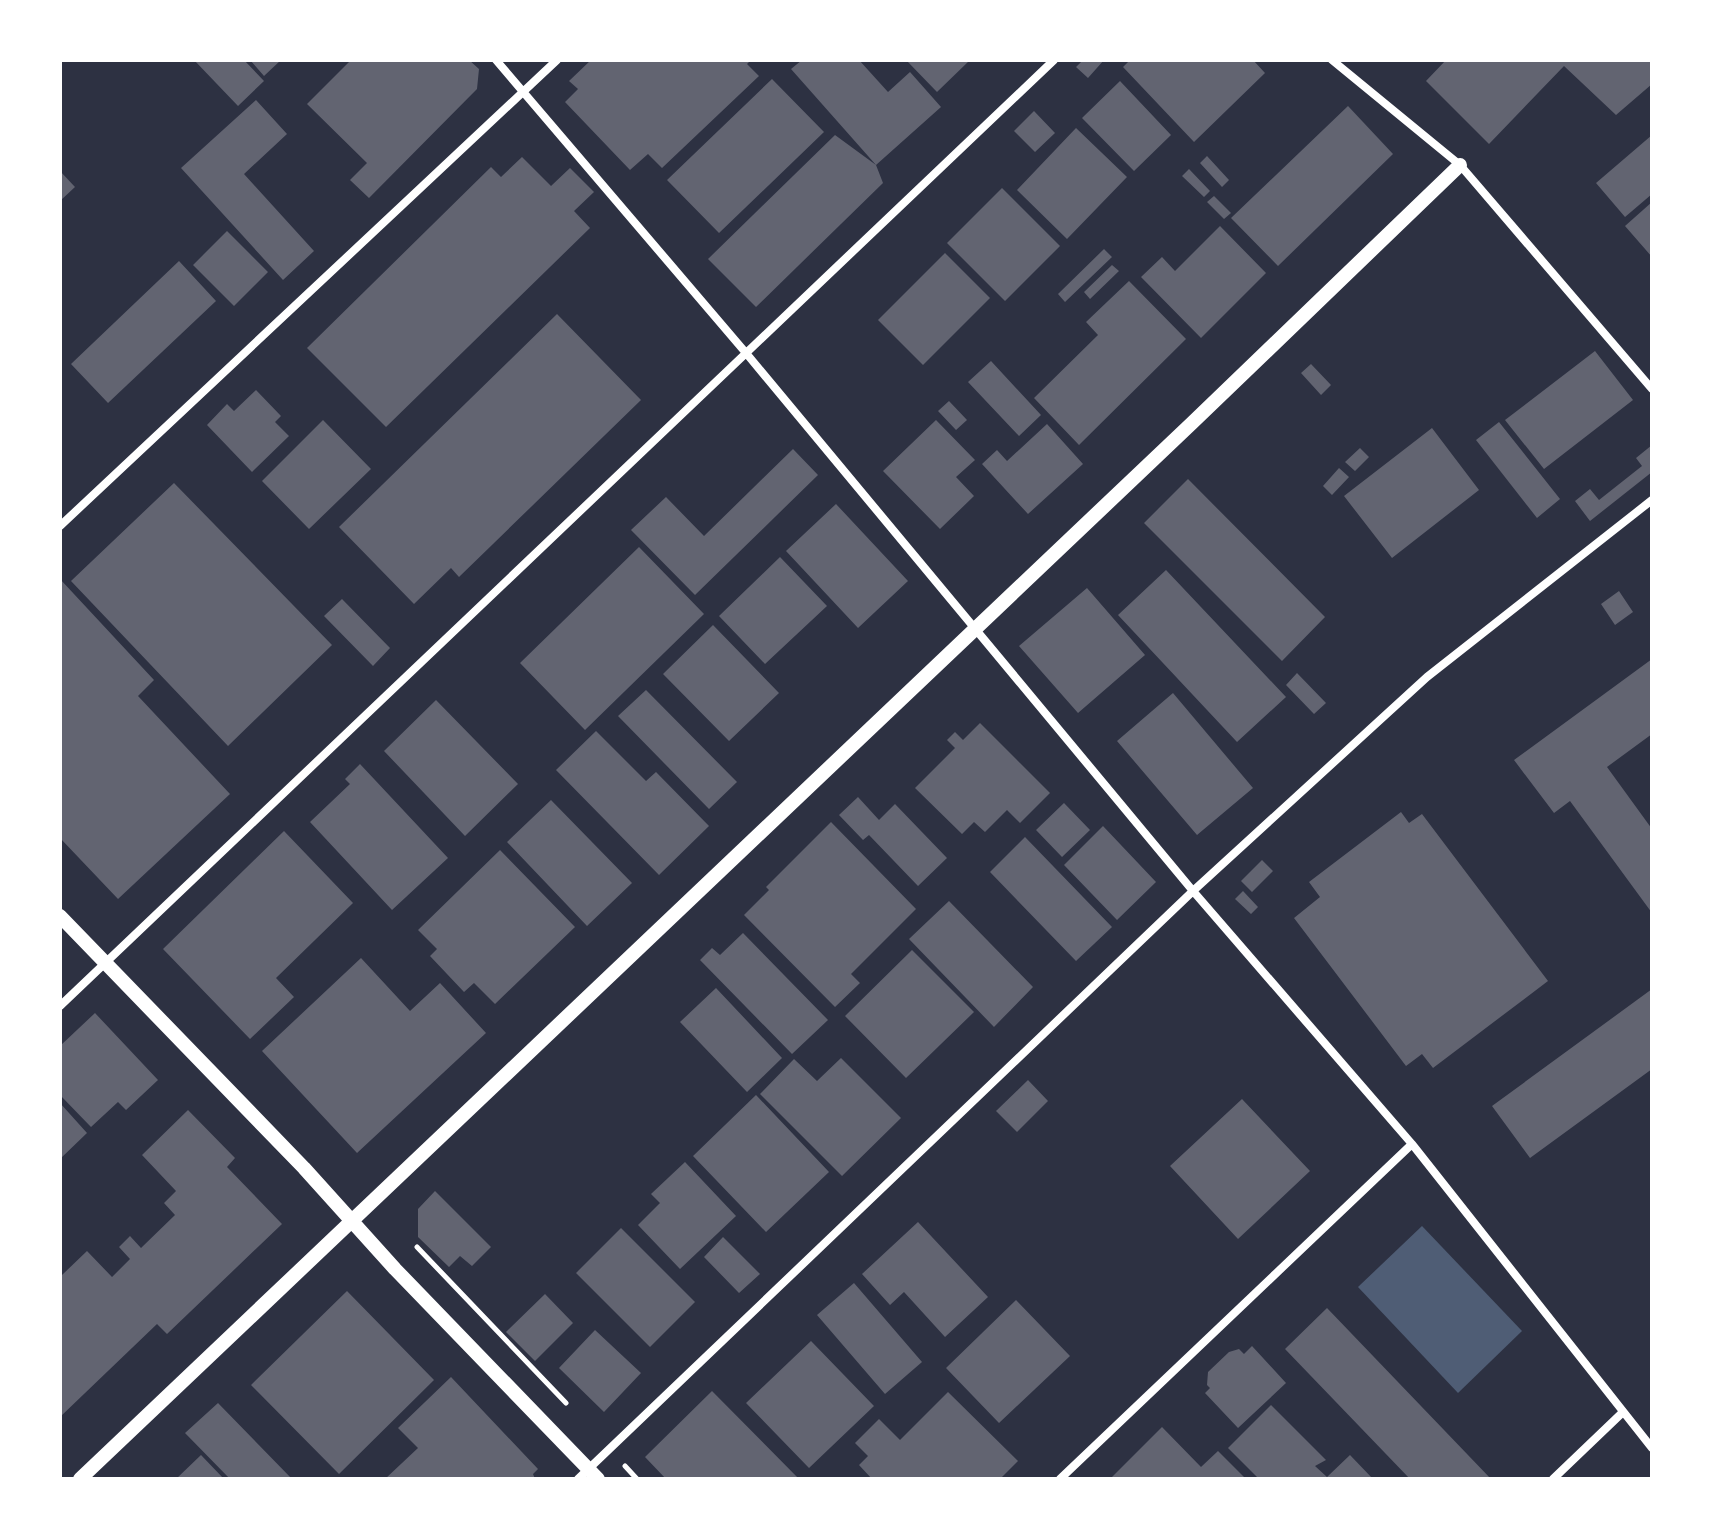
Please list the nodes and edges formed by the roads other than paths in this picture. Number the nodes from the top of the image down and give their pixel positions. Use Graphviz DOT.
graph roads {
  1 [pos="496,60"];
  2 [pos="557,60"];
  3 [pos="1054,60"];
  4 [pos="1332,60"];
  5 [pos="524,92"];
  6 [pos="1460,165"];
  7 [pos="746,353"];
  8 [pos="1652,389"];
  9 [pos="1652,500"];
  10 [pos="60,526"];
  11 [pos="976,629"];
  12 [pos="1193,891"];
  13 [pos="60,916"];
  14 [pos="106,963"];
  15 [pos="60,1006"];
  16 [pos="1412,1144"];
  17 [pos="352,1220"];
  18 [pos="1623,1412"];
  19 [pos="1652,1448"];
  20 [pos="588,1476"];
  21 [pos="80,1479"];
  22 [pos="1060,1479"];
  23 [pos="1553,1479"];
  1 -- 5 [label="street"];
  2 -- 5 [label="street"];
  3 -- 7 [label="street"];
  4 -- 6 [label="street"];
  5 -- 7 [label="street"];
  5 -- 10 [label="street"];
  6 -- 8 [label="street"];
  6 -- 11 [label="street"];
  7 -- 11 [label="street"];
  7 -- 14 [label="street"];
  9 -- 12 [label="street"];
  11 -- 12 [label="street"];
  11 -- 17 [label="street"];
  12 -- 16 [label="street"];
  12 -- 20 [label="street"];
  13 -- 14 [label="street"];
  14 -- 15 [label="street"];
  14 -- 17 [label="street"];
  16 -- 18 [label="street"];
  16 -- 22 [label="street"];
  17 -- 20 [label="street"];
  17 -- 21 [label="street"];
  18 -- 19 [label="street"];
  18 -- 23 [label="street"];
}
